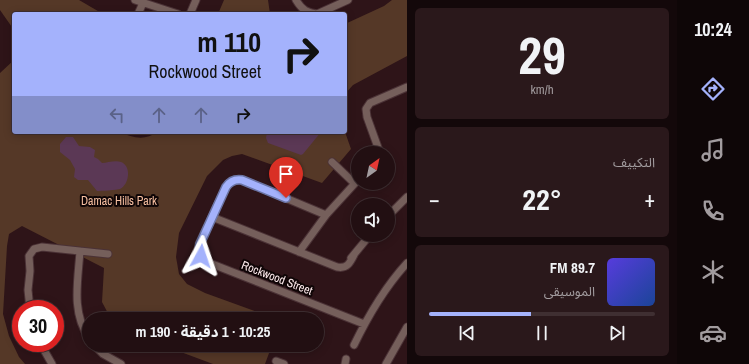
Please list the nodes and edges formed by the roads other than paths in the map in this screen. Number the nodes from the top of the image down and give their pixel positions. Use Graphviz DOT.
graph roads {
  1 [pos="135,0"];
  2 [pos="196,0"];
  3 [pos="296,0"];
  4 [pos="348,0"];
  5 [pos="143,4"];
  6 [pos="139,12"];
  7 [pos="171,12"];
  8 [pos="191,12"];
  9 [pos="300,12"];
  10 [pos="308,12"];
  11 [pos="322,12"];
  12 [pos="407,88"];
  13 [pos="377,146"];
  14 [pos="332,162"];
  15 [pos="351,178"];
  16 [pos="351,188"];
  17 [pos="407,197"];
  18 [pos="395,209"];
  19 [pos="326,215"];
  20 [pos="212,217"];
  21 [pos="364,242"];
  22 [pos="80,251"];
  23 [pos="299,252"];
  24 [pos="108,254"];
  25 [pos="407,263"];
  26 [pos="28,300"];
  27 [pos="364,324"];
  28 [pos="82,325"];
  29 [pos="407,328"];
  30 [pos="354,345"];
  31 [pos="45,352"];
  32 [pos="101,352"];
  33 [pos="276,361"];
  34 [pos="52,364"];
  35 [pos="121,364"];
  36 [pos="284,364"];
  37 [pos="386,364"];
  1 -- 5 [label="street"];
  2 -- 8 [label="street"];
  3 -- 9 [label="street"];
  3 -- 10 [label="street"];
  4 -- 11 [label="street"];
  5 -- 6 [label="street"];
  5 -- 7 [label="street"];
  12 -- 13 [label="street"];
  14 -- 15 [label="street"];
  16 -- 19 [label="street"];
  17 -- 18 [label="street"];
  19 -- 20 [label="street, Rockwood Street"];
  19 -- 23 [label="street"];
  20 -- 23 [label="street"];
  20 -- 27 [label="street, Rockwood Street"];
  21 -- 23 [label="street"];
  22 -- 24 [label="street"];
  22 -- 26 [label="street"];
  22 -- 28 [label="street"];
  25 -- 27 [label="street"];
  27 -- 30 [label="street"];
  29 -- 37 [label="street"];
  31 -- 34 [label="street"];
  32 -- 35 [label="street"];
  33 -- 36 [label="street"];
}
